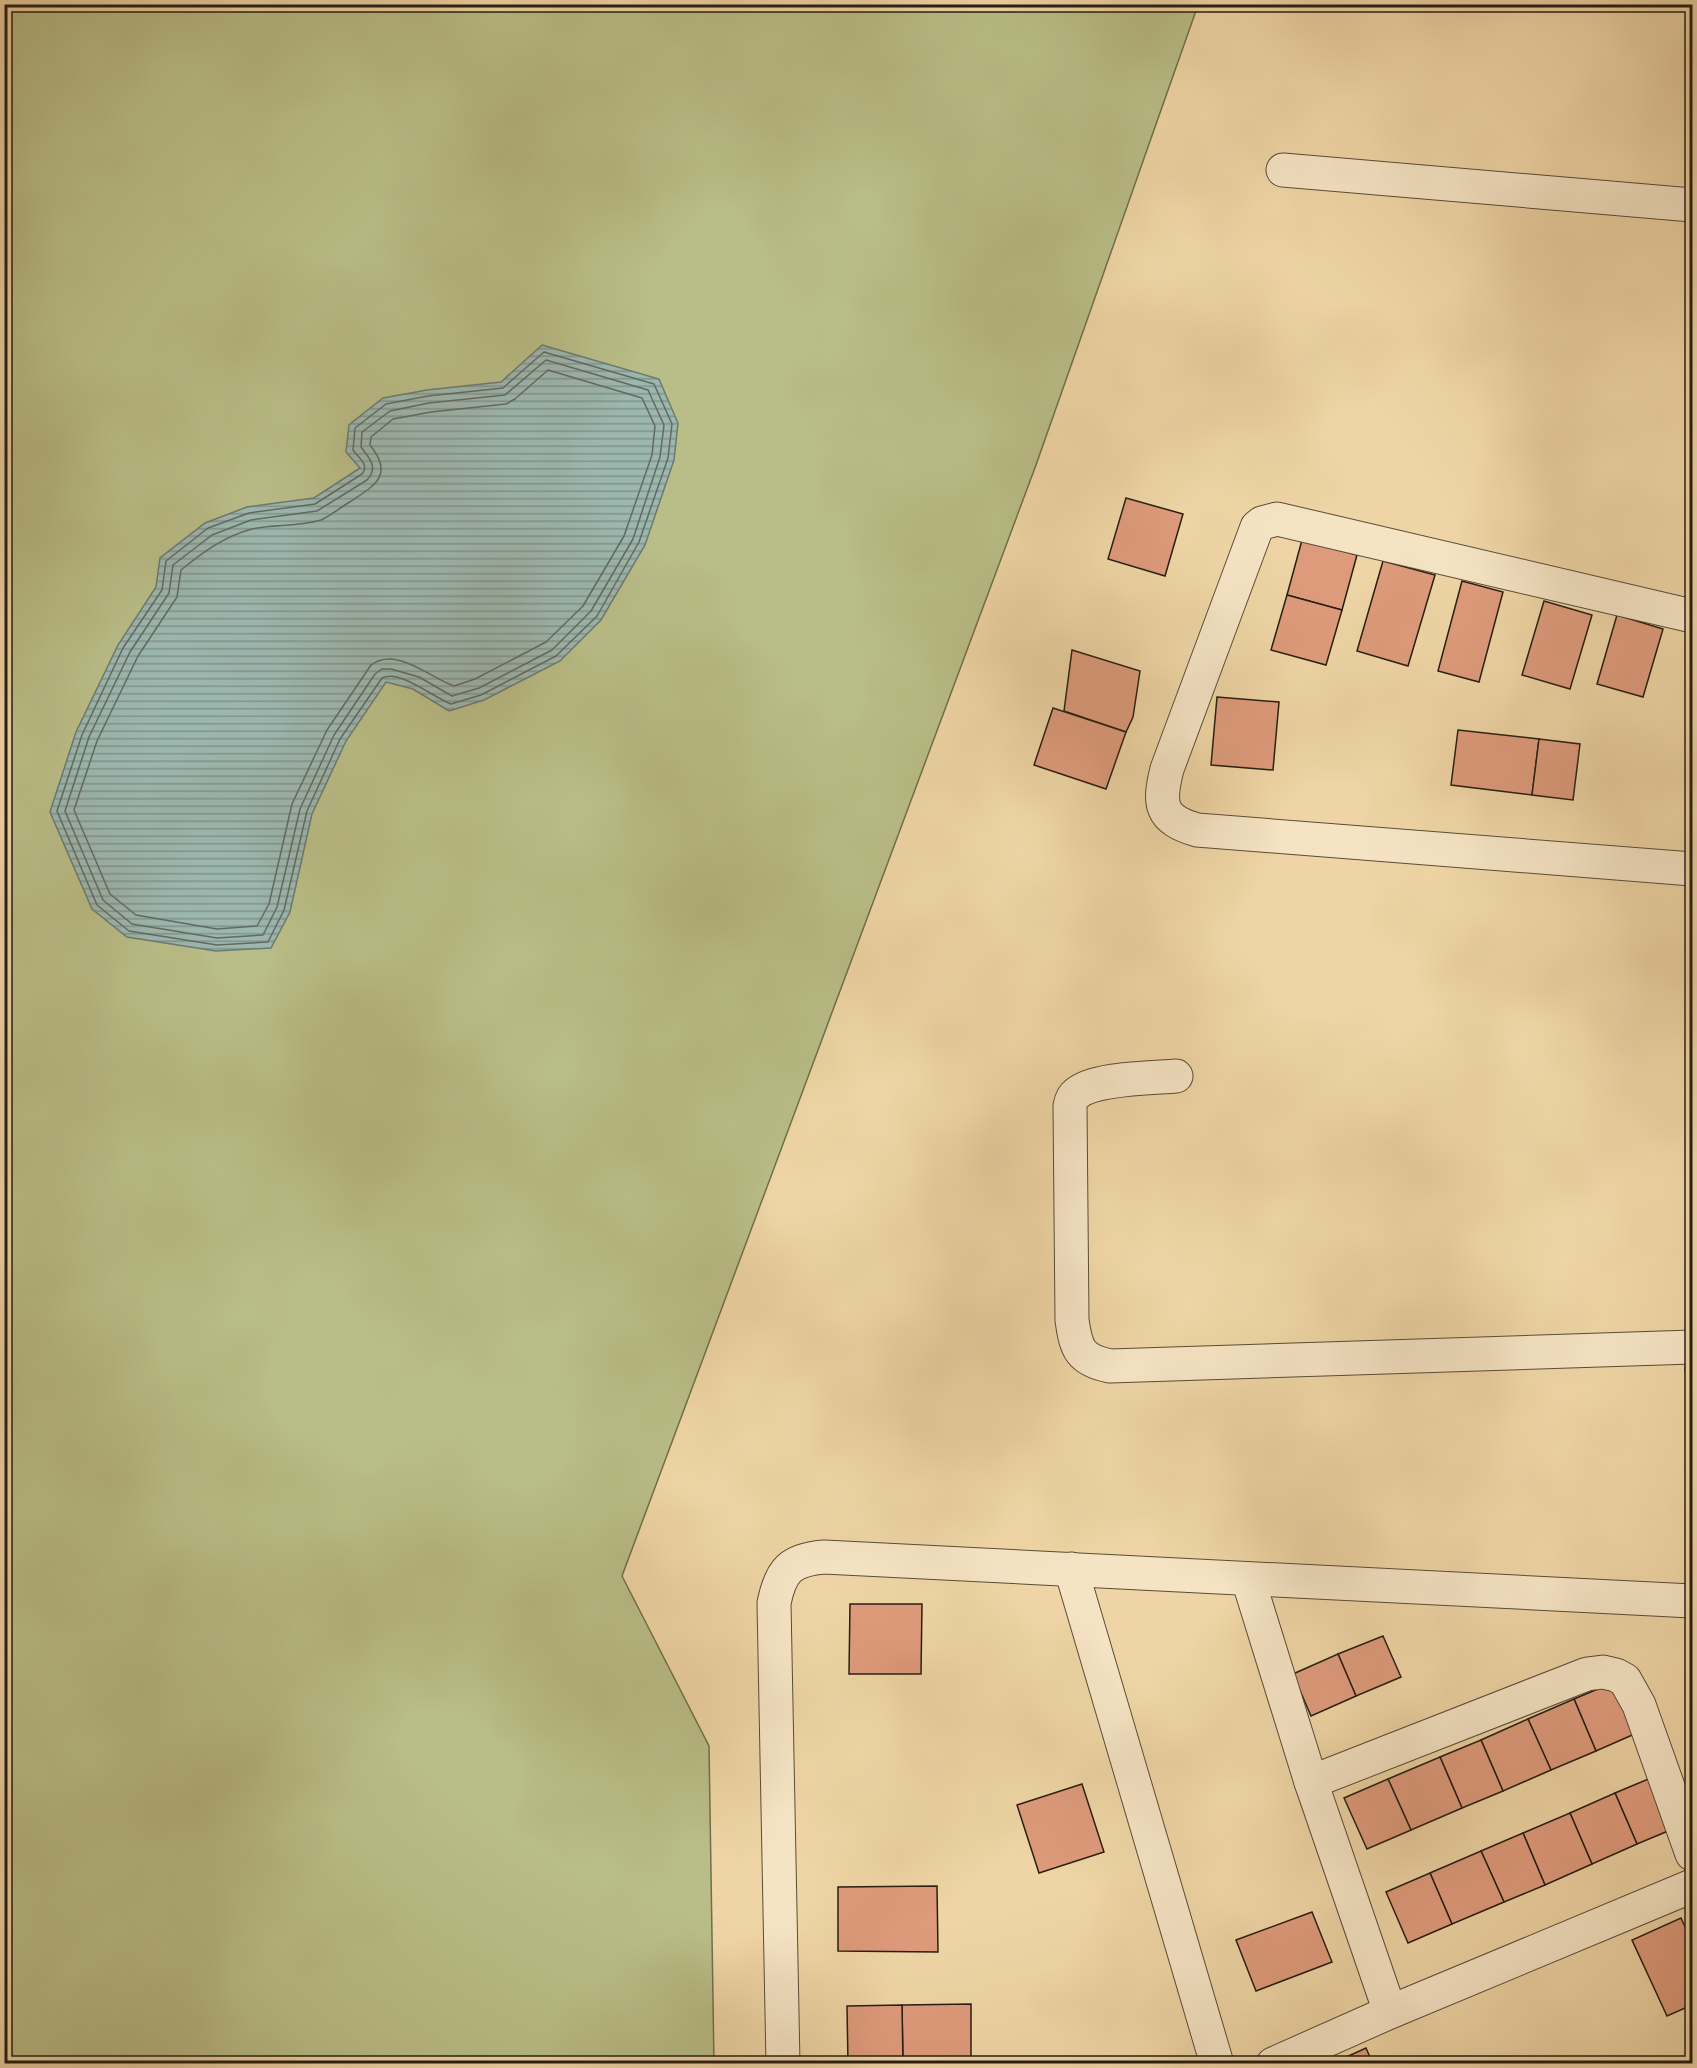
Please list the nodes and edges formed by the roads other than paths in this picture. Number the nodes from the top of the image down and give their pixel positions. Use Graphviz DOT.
graph roads {
  1 [pos="1283,170"];
  2 [pos="1692,205"];
  3 [pos="1692,616"];
  4 [pos="1692,868"];
  5 [pos="1176,1076"];
  6 [pos="1692,1347"];
  7 [pos="1071,1569"];
  8 [pos="1248,1579"];
  9 [pos="1692,1601"];
  10 [pos="1311,1782"];
  11 [pos="1692,1854"];
  12 [pos="1692,1886"];
  13 [pos="1390,2012"];
  14 [pos="783,2064"];
  15 [pos="1217,2064"];
  16 [pos="1273,2064"];
  1 -- 2 [label="street"];
  3 -- 4 [label="street"];
  5 -- 6 [label="street"];
  7 -- 8 [label="street"];
  7 -- 14 [label="street"];
  7 -- 15 [label="street"];
  8 -- 9 [label="street"];
  8 -- 10 [label="street"];
  10 -- 11 [label="street"];
  10 -- 13 [label="street"];
  12 -- 13 [label="street"];
  13 -- 16 [label="street"];
}
